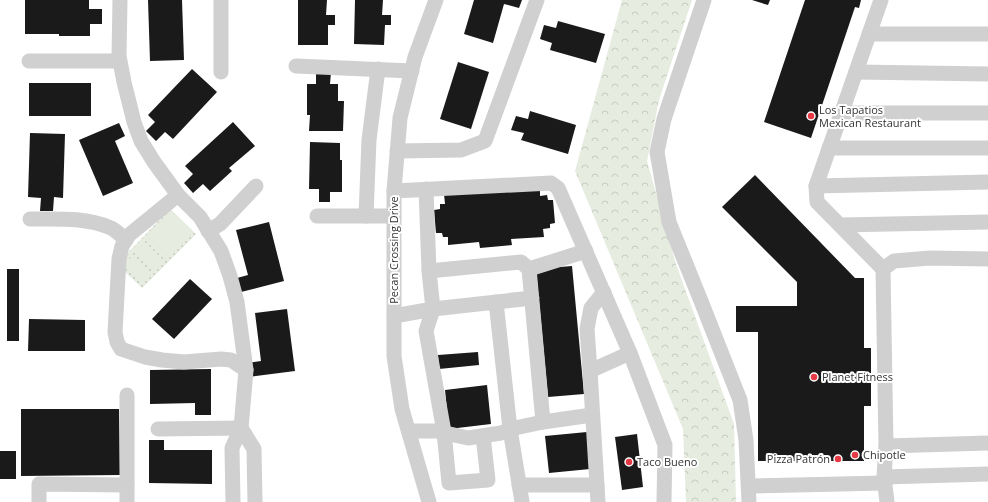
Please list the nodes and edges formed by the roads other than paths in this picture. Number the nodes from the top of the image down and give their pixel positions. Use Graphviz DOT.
graph roads {
  1 [pos="120,0"];
  2 [pos="221,0"];
  3 [pos="436,0"];
  4 [pos="537,0"];
  5 [pos="704,0"];
  6 [pos="881,0"];
  7 [pos="869,34"];
  8 [pos="988,34"];
  9 [pos="29,61"];
  10 [pos="120,62"];
  11 [pos="296,66"];
  12 [pos="378,69"];
  13 [pos="412,71"];
  14 [pos="221,72"];
  15 [pos="856,72"];
  16 [pos="988,74"];
  17 [pos="841,113"];
  18 [pos="988,113"];
  19 [pos="829,148"];
  20 [pos="988,148"];
  21 [pos="397,151"];
  22 [pos="988,182"];
  23 [pos="256,186"];
  24 [pos="816,186"];
  25 [pos="426,189"];
  26 [pos="394,191"];
  27 [pos="178,195"];
  28 [pos="317,216"];
  29 [pos="366,216"];
  30 [pos="394,216"];
  31 [pos="30,219"];
  32 [pos="988,222"];
  33 [pos="840,225"];
  34 [pos="208,230"];
  35 [pos="126,240"];
  36 [pos="586,251"];
  37 [pos="988,259"];
  38 [pos="530,269"];
  39 [pos="883,269"];
  40 [pos="429,270"];
  41 [pos="604,292"];
  42 [pos="532,298"];
  43 [pos="496,302"];
  44 [pos="433,309"];
  45 [pos="394,316"];
  46 [pos="630,353"];
  47 [pos="246,370"];
  48 [pos="590,371"];
  49 [pos="127,395"];
  50 [pos="592,415"];
  51 [pos="543,422"];
  52 [pos="158,428"];
  53 [pos="241,428"];
  54 [pos="510,429"];
  55 [pos="409,431"];
  56 [pos="444,432"];
  57 [pos="483,436"];
  58 [pos="988,443"];
  59 [pos="886,446"];
  60 [pos="988,474"];
  61 [pos="885,480"];
  62 [pos="127,485"];
  63 [pos="519,485"];
  64 [pos="597,485"];
  65 [pos="749,486"];
  66 [pos="39,502"];
  67 [pos="127,502"];
  68 [pos="233,502"];
  69 [pos="255,502"];
  70 [pos="429,502"];
  71 [pos="522,502"];
  72 [pos="598,502"];
  73 [pos="664,502"];
  74 [pos="749,502"];
  75 [pos="887,502"];
  1 -- 10 [label="street"];
  2 -- 14 [label="street"];
  3 -- 13 [label="street, Pecan Crossing Drive"];
  4 -- 21 [label="street"];
  5 -- 65 [label="street"];
  6 -- 7 [label="street"];
  7 -- 8 [label="street"];
  7 -- 15 [label="street"];
  9 -- 10 [label="street"];
  10 -- 27 [label="street"];
  11 -- 12 [label="street"];
  12 -- 13 [label="street"];
  12 -- 29 [label="street"];
  13 -- 21 [label="street, Pecan Crossing Drive"];
  15 -- 16 [label="street"];
  15 -- 17 [label="street"];
  17 -- 18 [label="street"];
  17 -- 19 [label="street"];
  19 -- 20 [label="street"];
  19 -- 24 [label="street"];
  21 -- 26 [label="street, Pecan Crossing Drive"];
  22 -- 24 [label="street"];
  23 -- 34 [label="street"];
  24 -- 33 [label="street"];
  25 -- 26 [label="street"];
  25 -- 36 [label="street"];
  25 -- 40 [label="street"];
  26 -- 30 [label="street, Pecan Crossing Drive"];
  27 -- 34 [label="street"];
  27 -- 35 [label="street"];
  28 -- 29 [label="street"];
  29 -- 30 [label="street"];
  30 -- 45 [label="street, Pecan Crossing Drive"];
  31 -- 35 [label="street"];
  32 -- 33 [label="street"];
  33 -- 39 [label="street"];
  34 -- 47 [label="street"];
  35 -- 47 [label="street"];
  36 -- 38 [label="street"];
  36 -- 41 [label="street"];
  37 -- 39 [label="street"];
  38 -- 40 [label="street"];
  38 -- 42 [label="street"];
  39 -- 59 [label="street"];
  40 -- 44 [label="street"];
  41 -- 46 [label="street"];
  41 -- 48 [label="street"];
  42 -- 43 [label="street"];
  42 -- 51 [label="street"];
  43 -- 44 [label="street"];
  43 -- 54 [label="street"];
  44 -- 45 [label="street"];
  44 -- 56 [label="street"];
  45 -- 55 [label="street, Pecan Crossing Drive"];
  46 -- 48 [label="street"];
  46 -- 73 [label="street"];
  47 -- 53 [label="street"];
  48 -- 50 [label="street"];
  49 -- 62 [label="street"];
  50 -- 51 [label="street"];
  50 -- 64 [label="street"];
  51 -- 54 [label="street"];
  52 -- 53 [label="street"];
  53 -- 68 [label="street"];
  53 -- 69 [label="street"];
  54 -- 57 [label="street"];
  54 -- 63 [label="street"];
  55 -- 56 [label="street"];
  55 -- 70 [label="street, Pecan Crossing Drive"];
  56 -- 57 [label="street"];
  56 -- 57 [label="street"];
  58 -- 59 [label="street"];
  59 -- 61 [label="street"];
  60 -- 61 [label="street"];
  61 -- 65 [label="street"];
  61 -- 75 [label="street"];
  62 -- 66 [label="street"];
  62 -- 67 [label="street"];
  63 -- 64 [label="street"];
  63 -- 71 [label="street"];
  64 -- 72 [label="street"];
  65 -- 74 [label="street"];
}
